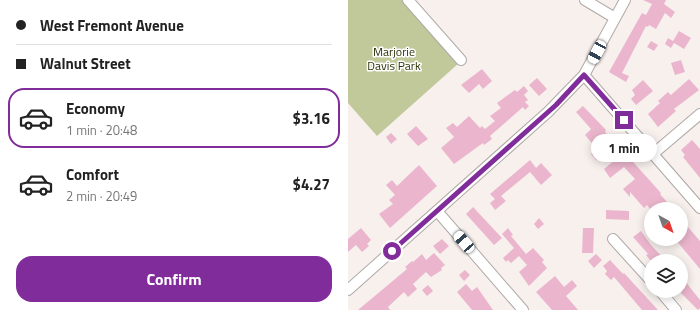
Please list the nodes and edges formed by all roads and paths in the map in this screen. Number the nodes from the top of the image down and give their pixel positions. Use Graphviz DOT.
graph roads {
  1 [pos="408,0"];
  2 [pos="585,0"];
  3 [pos="625,0"];
  4 [pos="615,18"];
  5 [pos="461,60"];
  6 [pos="584,75"];
  7 [pos="700,114"];
  8 [pos="653,154"];
  9 [pos="700,208"];
  10 [pos="437,211"];
  11 [pos="613,238"];
  12 [pos="644,273"];
  13 [pos="348,290"];
  14 [pos="666,298"];
  15 [pos="523,310"];
  16 [pos="676,310"];
  1 -- 5 [label="street"];
  2 -- 4 [label="street"];
  3 -- 4 [label="street"];
  4 -- 6 [label="street"];
  6 -- 8 [label="street"];
  6 -- 10 [label="street"];
  7 -- 8 [label="street"];
  8 -- 9 [label="street"];
  10 -- 13 [label="street"];
  10 -- 15 [label="street"];
  11 -- 12 [label="street"];
  14 -- 16 [label="street"];
}
